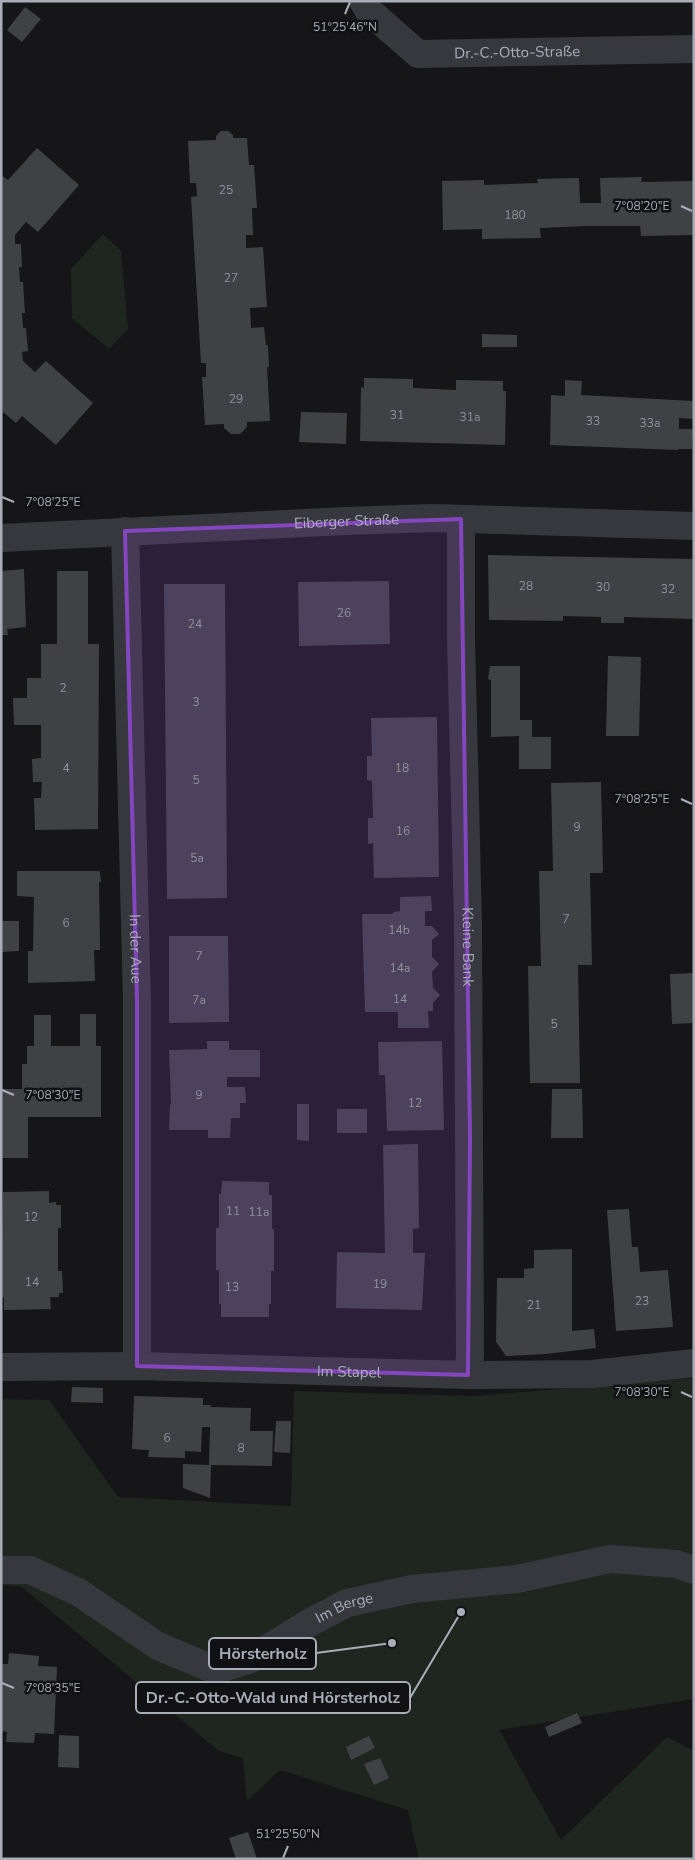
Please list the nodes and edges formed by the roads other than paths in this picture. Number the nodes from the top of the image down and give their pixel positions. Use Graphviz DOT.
graph roads {
  1 [pos="363,1"];
  2 [pos="694,49"];
  3 [pos="461,519"];
  4 [pos="694,526"];
  5 [pos="125,531"];
  6 [pos="1,538"];
  7 [pos="694,1362"];
  8 [pos="137,1366"];
  9 [pos="1,1367"];
  10 [pos="468,1375"];
  11 [pos="1,1570"];
  12 [pos="694,1570"];
  1 -- 2 [label="street, Dr.-C.-Otto-Straße"];
  3 -- 4 [label="street, Eiberger Straße"];
  3 -- 5 [label="street, Eiberger Straße"];
  3 -- 10 [label="street, Kleine Bank"];
  5 -- 6 [label="street, Eiberger Straße"];
  5 -- 8 [label="street, In der Aue"];
  7 -- 10 [label="street, Im Stapel"];
  8 -- 9 [label="street, Im Stapel"];
  8 -- 10 [label="street, Im Stapel"];
  11 -- 12 [label="street, Im Berge"];
}
